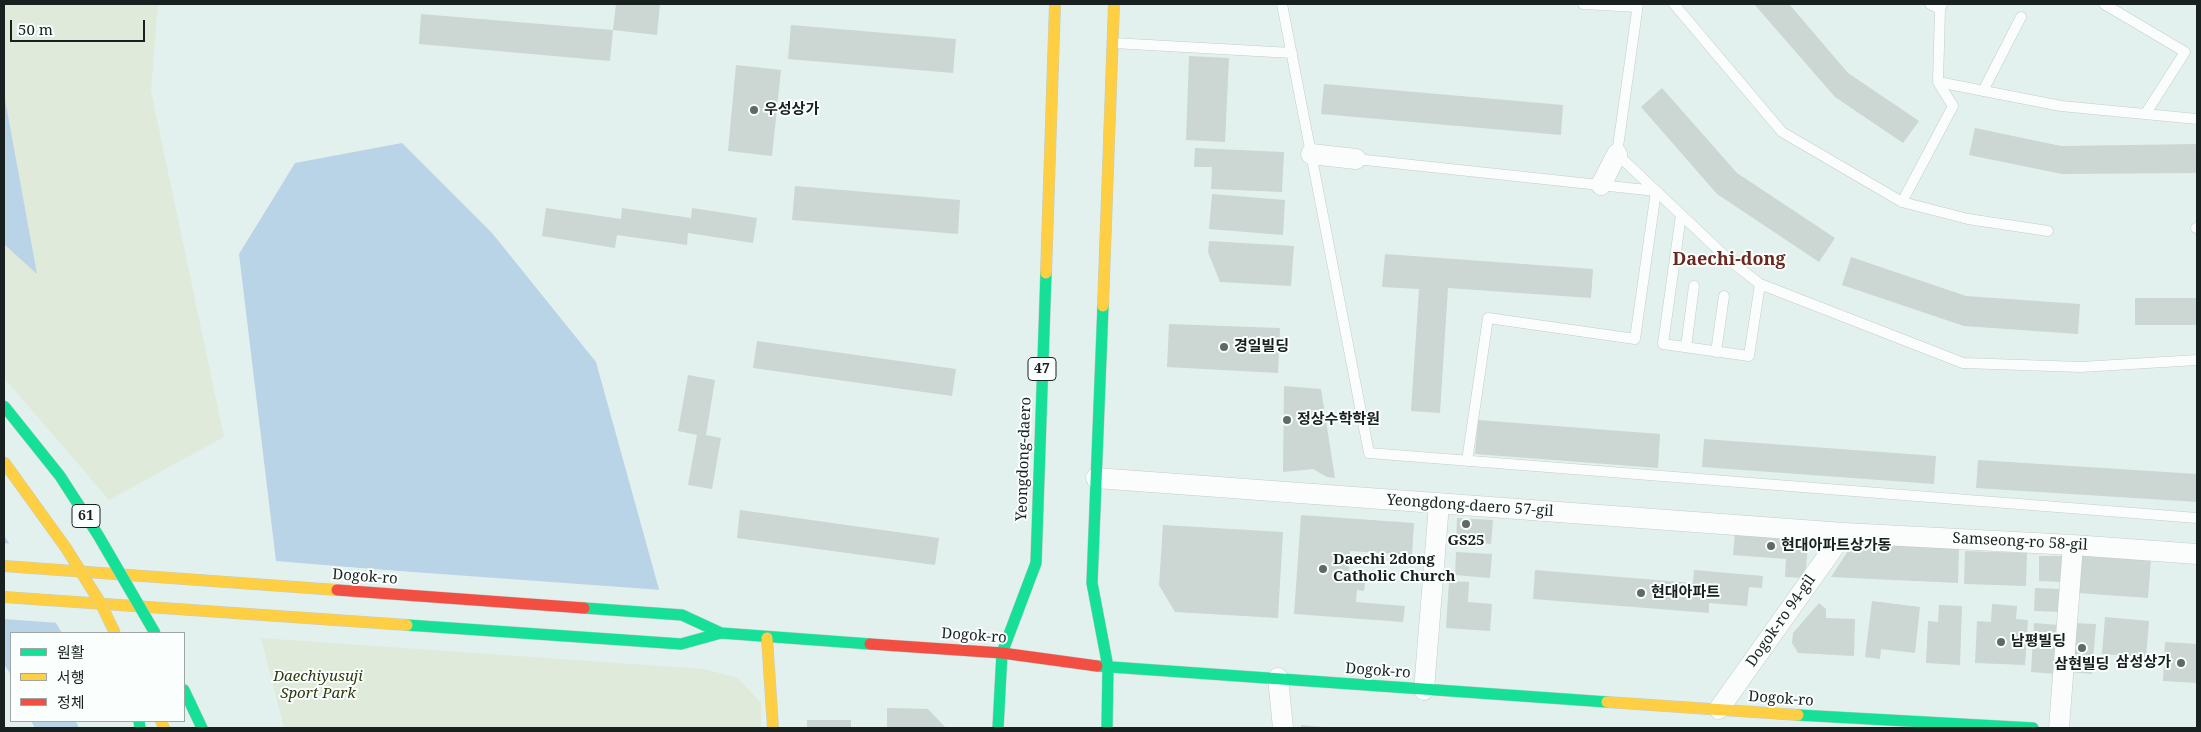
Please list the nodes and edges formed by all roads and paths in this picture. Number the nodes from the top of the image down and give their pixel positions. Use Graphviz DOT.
graph roads {
  1 [pos="1055,4"];
  2 [pos="1114,4"];
  3 [pos="1282,4"];
  4 [pos="1583,4"];
  5 [pos="1674,4"];
  6 [pos="2104,4"];
  7 [pos="1638,5"];
  8 [pos="1937,6"];
  9 [pos="2021,17"];
  10 [pos="1112,43"];
  11 [pos="1292,53"];
  12 [pos="1938,82"];
  13 [pos="1983,91"];
  14 [pos="2146,113"];
  15 [pos="2197,119"];
  16 [pos="1311,154"];
  17 [pos="1617,154"];
  18 [pos="1356,159"];
  19 [pos="1600,186"];
  20 [pos="1656,191"];
  21 [pos="1902,202"];
  22 [pos="1681,215"];
  23 [pos="2048,231"];
  24 [pos="1760,284"];
  25 [pos="1694,286"];
  26 [pos="1724,296"];
  27 [pos="1686,347"];
  28 [pos="1716,352"];
  29 [pos="2197,360"];
  30 [pos="4,406"];
  31 [pos="1467,460"];
  32 [pos="4,462"];
  33 [pos="1096,478"];
  34 [pos="1439,504"];
  35 [pos="2197,518"];
  36 [pos="1844,533"];
  37 [pos="2073,545"];
  38 [pos="2197,554"];
  39 [pos="4,566"];
  40 [pos="4,597"];
  41 [pos="115,632"];
  42 [pos="154,632"];
  43 [pos="721,633"];
  44 [pos="767,638"];
  45 [pos="1002,653"];
  46 [pos="1108,667"];
  47 [pos="1278,678"];
  48 [pos="1424,690"];
  49 [pos="185,692"];
  50 [pos="1719,709"];
  51 [pos="1753,721"];
  52 [pos="202,728"];
  53 [pos="773,728"];
  54 [pos="998,728"];
  55 [pos="1106,728"];
  56 [pos="1283,728"];
  57 [pos="2033,728"];
  58 [pos="2060,728"];
  1 -- 45 [label="main road, Yeongdong-daero / 47"];
  2 -- 10 [label="main road"];
  3 -- 11 [label="lane"];
  4 -- 7 [label="lane"];
  5 -- 21 [label="lane"];
  6 -- 14 [label="lane"];
  7 -- 17 [label="lane"];
  8 -- 12 [label="lane"];
  9 -- 13 [label="lane"];
  10 -- 11 [label="lane"];
  10 -- 33 [label="main road"];
  11 -- 16 [label="lane"];
  12 -- 13 [label="lane"];
  12 -- 21 [label="lane"];
  13 -- 14 [label="lane"];
  14 -- 15 [label="lane"];
  16 -- 18 [label="street"];
  16 -- 31 [label="lane"];
  17 -- 19 [label="street"];
  17 -- 20 [label="lane"];
  18 -- 19 [label="lane"];
  19 -- 20 [label="lane"];
  20 -- 22 [label="lane"];
  20 -- 31 [label="lane"];
  21 -- 23 [label="lane"];
  22 -- 24 [label="lane"];
  22 -- 27 [label="lane"];
  24 -- 28 [label="lane"];
  24 -- 29 [label="lane"];
  25 -- 27 [label="lane"];
  26 -- 28 [label="lane"];
  27 -- 28 [label="lane"];
  30 -- 42 [label="main road, 61, bridge"];
  31 -- 35 [label="lane"];
  32 -- 41 [label="main road, 61, bridge"];
  33 -- 34 [label="street, Yeongdong-daero 57-gil"];
  33 -- 46 [label="main road"];
  34 -- 36 [label="street, Yeongdong-daero 57-gil"];
  34 -- 48 [label="street"];
  36 -- 37 [label="street, Samseong-ro 58-gil"];
  36 -- 50 [label="street, Dogok-ro 94-gil"];
  37 -- 38 [label="street, Samseong-ro 58-gil"];
  37 -- 58 [label="street"];
  39 -- 43 [label="main road, Dogok-ro, bridge"];
  40 -- 43 [label="main road, Dogok-ro, bridge"];
  43 -- 44 [label="main road, Dogok-ro"];
  44 -- 45 [label="main road, Dogok-ro"];
  44 -- 53 [label="main road"];
  45 -- 46 [label="main road, Dogok-ro"];
  45 -- 54 [label="main road, Yeongdong-daero / 47"];
  46 -- 47 [label="main road, Dogok-ro"];
  46 -- 55 [label="main road"];
  47 -- 48 [label="main road, Dogok-ro"];
  47 -- 56 [label="street"];
  48 -- 50 [label="main road, Dogok-ro"];
  49 -- 52 [label="main road"];
  50 -- 51 [label="main road, Dogok-ro"];
  51 -- 57 [label="main road, Dogok-ro"];
}
